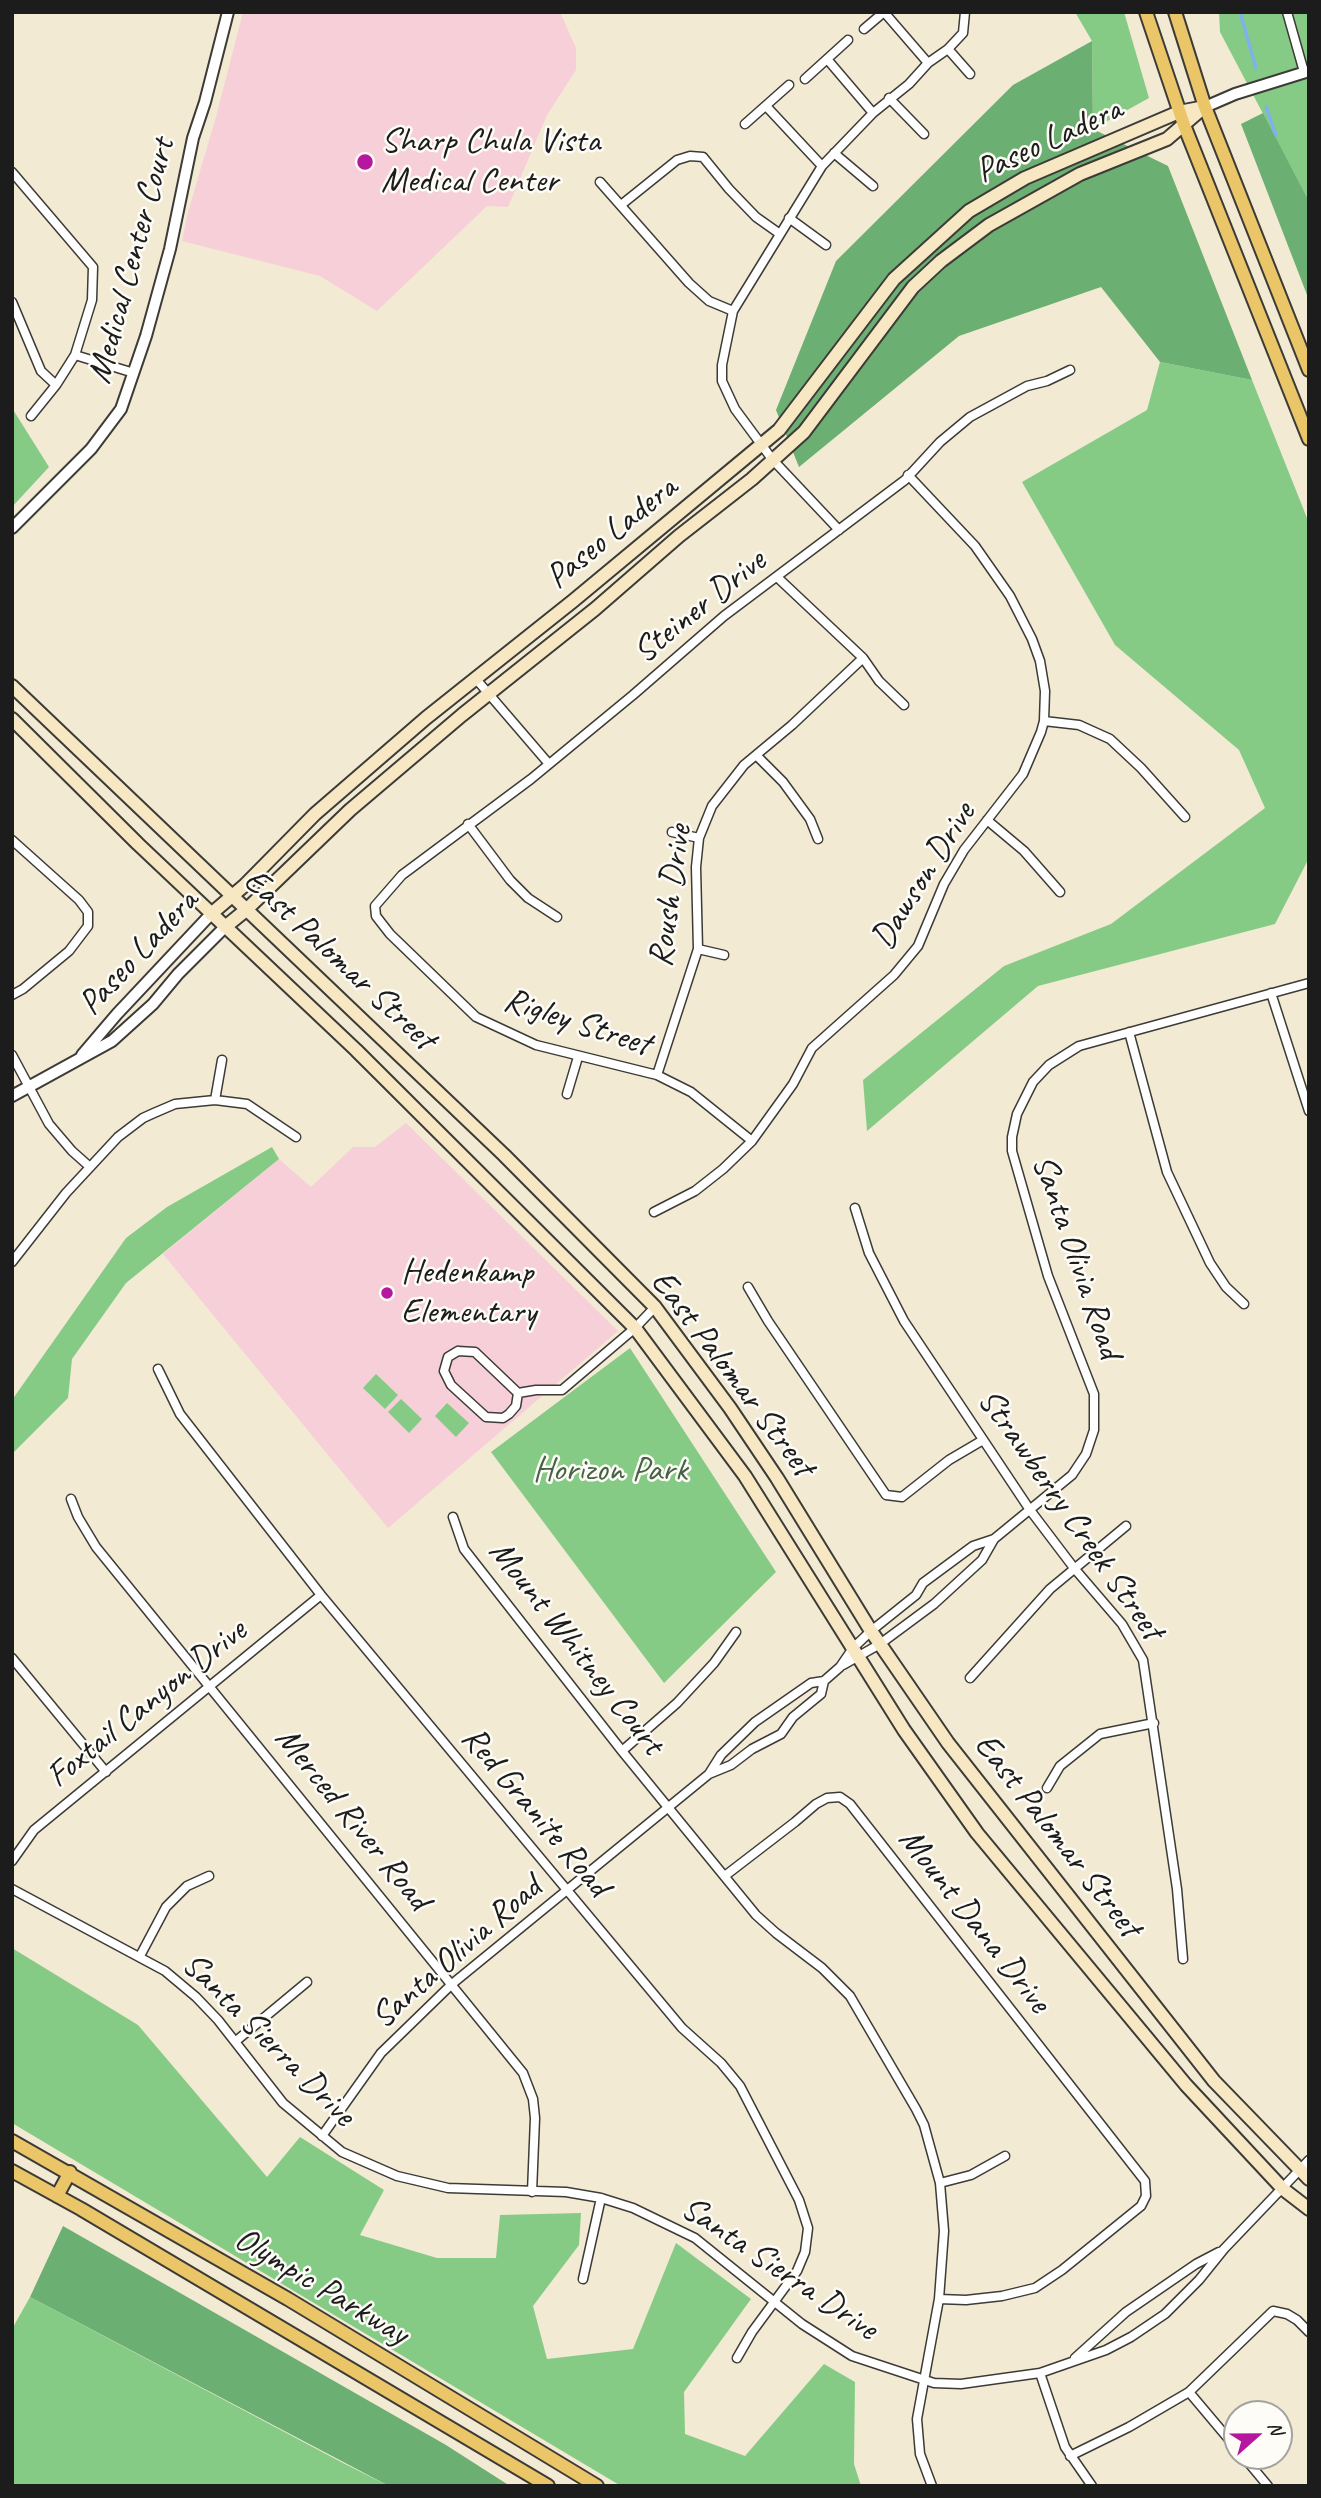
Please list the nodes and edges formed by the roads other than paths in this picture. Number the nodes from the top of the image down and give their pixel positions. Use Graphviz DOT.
graph roads {
  1 [pos="228,12"];
  2 [pos="884,12"];
  3 [pos="965,12"];
  4 [pos="1146,12"];
  5 [pos="1175,12"];
  6 [pos="1287,12"];
  7 [pos="864,29"];
  8 [pos="848,40"];
  9 [pos="948,49"];
  10 [pos="827,59"];
  11 [pos="928,63"];
  12 [pos="1307,72"];
  13 [pos="970,74"];
  14 [pos="805,79"];
  15 [pos="789,85"];
  16 [pos="889,98"];
  17 [pos="766,106"];
  18 [pos="1205,107"];
  19 [pos="873,113"];
  20 [pos="1182,118"];
  21 [pos="746,124"];
  22 [pos="923,134"];
  23 [pos="834,153"];
  24 [pos="822,166"];
  25 [pos="12,172"];
  26 [pos="600,182"];
  27 [pos="873,186"];
  28 [pos="621,205"];
  29 [pos="789,218"];
  30 [pos="780,234"];
  31 [pos="826,245"];
  32 [pos="12,302"];
  33 [pos="733,311"];
  34 [pos="75,355"];
  35 [pos="1070,370"];
  36 [pos="1309,370"];
  37 [pos="134,373"];
  38 [pos="56,385"];
  39 [pos="31,416"];
  40 [pos="1309,439"];
  41 [pos="762,446"];
  42 [pos="772,460"];
  43 [pos="908,475"];
  44 [pos="12,528"];
  45 [pos="839,530"];
  46 [pos="777,577"];
  47 [pos="863,658"];
  48 [pos="476,679"];
  49 [pos="12,686"];
  50 [pos="490,694"];
  51 [pos="904,705"];
  52 [pos="12,719"];
  53 [pos="1044,721"];
  54 [pos="756,755"];
  55 [pos="549,764"];
  56 [pos="1185,817"];
  57 [pos="987,820"];
  58 [pos="468,824"];
  59 [pos="672,832"];
  60 [pos="699,838"];
  61 [pos="818,839"];
  62 [pos="12,840"];
  63 [pos="1060,892"];
  64 [pos="231,897"];
  65 [pos="375,906"];
  66 [pos="246,910"];
  67 [pos="211,914"];
  68 [pos="557,917"];
  69 [pos="225,927"];
  70 [pos="698,949"];
  71 [pos="724,956"];
  72 [pos="1309,983"];
  73 [pos="1271,993"];
  74 [pos="12,995"];
  75 [pos="1129,1032"];
  76 [pos="12,1055"];
  77 [pos="80,1057"];
  78 [pos="578,1057"];
  79 [pos="222,1060"];
  80 [pos="657,1075"];
  81 [pos="30,1086"];
  82 [pos="567,1094"];
  83 [pos="12,1096"];
  84 [pos="215,1100"];
  85 [pos="1309,1111"];
  86 [pos="296,1137"];
  87 [pos="752,1141"];
  88 [pos="90,1167"];
  89 [pos="855,1208"];
  90 [pos="653,1212"];
  91 [pos="12,1262"];
  92 [pos="748,1287"];
  93 [pos="1244,1304"];
  94 [pos="654,1307"];
  95 [pos="635,1328"];
  96 [pos="158,1369"];
  97 [pos="518,1393"];
  98 [pos="983,1440"];
  99 [pos="71,1499"];
  100 [pos="1030,1510"];
  101 [pos="453,1517"];
  102 [pos="1126,1526"];
  103 [pos="993,1539"];
  104 [pos="1074,1568"];
  105 [pos="321,1595"];
  106 [pos="871,1630"];
  107 [pos="736,1632"];
  108 [pos="880,1644"];
  109 [pos="856,1653"];
  110 [pos="12,1657"];
  111 [pos="970,1678"];
  112 [pos="824,1681"];
  113 [pos="211,1687"];
  114 [pos="1154,1723"];
  115 [pos="622,1751"];
  116 [pos="106,1772"];
  117 [pos="709,1774"];
  118 [pos="1047,1788"];
  119 [pos="668,1806"];
  120 [pos="12,1861"];
  121 [pos="726,1875"];
  122 [pos="209,1876"];
  123 [pos="12,1889"];
  124 [pos="567,1891"];
  125 [pos="140,1956"];
  126 [pos="1183,1959"];
  127 [pos="307,1982"];
  128 [pos="452,1984"];
  129 [pos="236,2041"];
  130 [pos="322,2136"];
  131 [pos="12,2141"];
  132 [pos="1005,2156"];
  133 [pos="1309,2160"];
  134 [pos="12,2171"];
  135 [pos="70,2172"];
  136 [pos="1304,2175"];
  137 [pos="940,2183"];
  138 [pos="1283,2189"];
  139 [pos="532,2192"];
  140 [pos="57,2196"];
  141 [pos="601,2198"];
  142 [pos="1309,2209"];
  143 [pos="1224,2249"];
  144 [pos="583,2278"];
  145 [pos="939,2299"];
  146 [pos="775,2302"];
  147 [pos="1309,2332"];
  148 [pos="737,2358"];
  149 [pos="1073,2360"];
  150 [pos="1040,2373"];
  151 [pos="925,2381"];
  152 [pos="1189,2392"];
  153 [pos="1223,2432"];
  154 [pos="1070,2456"];
  155 [pos="1255,2470"];
  156 [pos="548,2486"];
  157 [pos="597,2486"];
  158 [pos="932,2486"];
  159 [pos="1091,2486"];
  160 [pos="1268,2486"];
  1 -- 37 [label="street, Medical Center Court"];
  2 -- 7 [label="street"];
  2 -- 11 [label="street"];
  3 -- 9 [label="street"];
  4 -- 20 [label="main road"];
  5 -- 18 [label="main road"];
  6 -- 12 [label="street"];
  8 -- 10 [label="street"];
  9 -- 11 [label="street"];
  9 -- 13 [label="street"];
  10 -- 14 [label="street"];
  10 -- 19 [label="street"];
  11 -- 16 [label="street"];
  12 -- 18 [label="street, Paseo Ladera"];
  15 -- 17 [label="street"];
  16 -- 19 [label="street"];
  16 -- 22 [label="street"];
  17 -- 21 [label="street"];
  17 -- 24 [label="street"];
  18 -- 20 [label="main road, Paseo Ladera"];
  18 -- 36 [label="main road"];
  19 -- 23 [label="street"];
  20 -- 40 [label="main road"];
  20 -- 41 [label="main road, Paseo Ladera"];
  20 -- 42 [label="main road, Paseo Ladera"];
  23 -- 24 [label="street"];
  23 -- 27 [label="street"];
  24 -- 29 [label="street"];
  25 -- 34 [label="street"];
  26 -- 28 [label="street"];
  28 -- 30 [label="street"];
  28 -- 33 [label="street"];
  29 -- 30 [label="street"];
  29 -- 31 [label="street"];
  30 -- 33 [label="street"];
  32 -- 38 [label="street"];
  33 -- 41 [label="street"];
  34 -- 37 [label="street"];
  34 -- 38 [label="street"];
  35 -- 43 [label="street, Steiner Drive"];
  37 -- 44 [label="street, Medical Center Court"];
  38 -- 39 [label="street"];
  41 -- 42 [label="street"];
  41 -- 48 [label="main road, Paseo Ladera"];
  42 -- 45 [label="street"];
  42 -- 50 [label="main road, Paseo Ladera"];
  43 -- 45 [label="street, Steiner Drive"];
  43 -- 53 [label="street, Dawson Drive"];
  45 -- 46 [label="street, Steiner Drive"];
  46 -- 47 [label="street"];
  46 -- 55 [label="street, Steiner Drive"];
  47 -- 51 [label="street"];
  47 -- 54 [label="street, Roush Drive"];
  48 -- 50 [label="street"];
  48 -- 64 [label="main road, Paseo Ladera"];
  49 -- 64 [label="main road, East Palomar Street"];
  50 -- 55 [label="street"];
  50 -- 66 [label="main road, Paseo Ladera"];
  52 -- 67 [label="main road, East Palomar Street"];
  53 -- 56 [label="street"];
  53 -- 57 [label="street, Dawson Drive"];
  54 -- 60 [label="street, Roush Drive"];
  54 -- 61 [label="street"];
  55 -- 58 [label="street, Steiner Drive"];
  57 -- 63 [label="street"];
  57 -- 87 [label="street, Dawson Drive"];
  58 -- 65 [label="street, Steiner Drive"];
  58 -- 68 [label="street"];
  59 -- 60 [label="street"];
  60 -- 70 [label="street, Roush Drive"];
  62 -- 74 [label="street"];
  64 -- 66 [label="main road, East Palomar Street"];
  64 -- 67 [label="main road, Paseo Ladera"];
  65 -- 78 [label="street, Rigley Street"];
  66 -- 69 [label="main road, Paseo Ladera"];
  66 -- 94 [label="main road, East Palomar Street"];
  67 -- 69 [label="main road, East Palomar Street"];
  67 -- 77 [label="street, Paseo Ladera"];
  69 -- 77 [label="street, Paseo Ladera"];
  69 -- 95 [label="main road, East Palomar Street"];
  70 -- 71 [label="street"];
  70 -- 80 [label="street, Roush Drive"];
  72 -- 73 [label="street, Santa Olivia Road"];
  73 -- 75 [label="street, Santa Olivia Road"];
  73 -- 85 [label="street"];
  75 -- 93 [label="street"];
  75 -- 100 [label="street, Santa Olivia Road"];
  76 -- 81 [label="street"];
  77 -- 81 [label="street, Paseo Ladera"];
  78 -- 80 [label="street, Rigley Street"];
  78 -- 82 [label="street"];
  79 -- 84 [label="street"];
  80 -- 87 [label="street, Rigley Street"];
  81 -- 83 [label="street, Paseo Ladera"];
  81 -- 88 [label="street"];
  84 -- 86 [label="street"];
  84 -- 88 [label="street"];
  87 -- 90 [label="street, Dawson Drive"];
  88 -- 91 [label="street"];
  89 -- 98 [label="street, Strawberry Creek Street"];
  92 -- 98 [label="street"];
  94 -- 95 [label="street"];
  94 -- 106 [label="main road, East Palomar Street"];
  95 -- 97 [label="street"];
  95 -- 109 [label="main road, East Palomar Street"];
  96 -- 105 [label="street, Red Granite Road"];
  97 -- 97 [label="street"];
  98 -- 100 [label="street, Strawberry Creek Street"];
  99 -- 113 [label="street, Merced River Road"];
  100 -- 103 [label="street, Santa Olivia Road"];
  100 -- 104 [label="street, Strawberry Creek Street"];
  101 -- 115 [label="street, Mount Whitney Court"];
  102 -- 104 [label="street"];
  103 -- 106 [label="street, Santa Olivia Road"];
  103 -- 108 [label="street, Santa Olivia Road"];
  104 -- 111 [label="street"];
  104 -- 114 [label="street, Strawberry Creek Street"];
  105 -- 113 [label="street, Foxtail Canyon Drive"];
  105 -- 124 [label="street, Red Granite Road"];
  106 -- 108 [label="main road, East Palomar Street"];
  106 -- 109 [label="street, Santa Olivia Road"];
  107 -- 115 [label="street"];
  108 -- 109 [label="street, Santa Olivia Road"];
  108 -- 136 [label="main road, East Palomar Street"];
  109 -- 112 [label="street, Santa Olivia Road"];
  109 -- 138 [label="main road, East Palomar Street"];
  110 -- 116 [label="street"];
  112 -- 117 [label="street, Santa Olivia Road"];
  112 -- 117 [label="street, Santa Olivia Road"];
  113 -- 116 [label="street, Foxtail Canyon Drive"];
  113 -- 128 [label="street, Merced River Road"];
  114 -- 118 [label="street"];
  114 -- 126 [label="street, Strawberry Creek Street"];
  115 -- 119 [label="street, Mount Whitney Court"];
  116 -- 120 [label="street, Foxtail Canyon Drive"];
  117 -- 119 [label="street, Santa Olivia Road"];
  119 -- 121 [label="street, Mount Whitney Court"];
  119 -- 124 [label="street, Santa Olivia Road"];
  121 -- 137 [label="street, Mount Whitney Court"];
  121 -- 145 [label="street, Mount Dana Drive"];
  122 -- 125 [label="street"];
  123 -- 125 [label="street, Santa Sierra Drive"];
  124 -- 128 [label="street, Santa Olivia Road"];
  124 -- 146 [label="street, Red Granite Road"];
  125 -- 129 [label="street, Santa Sierra Drive"];
  127 -- 129 [label="street"];
  128 -- 130 [label="street, Santa Olivia Road"];
  128 -- 139 [label="street, Merced River Road"];
  129 -- 130 [label="street, Santa Sierra Drive"];
  130 -- 139 [label="street, Santa Sierra Drive"];
  131 -- 135 [label="main road, Olympic Parkway"];
  132 -- 137 [label="street"];
  133 -- 136 [label="street, Santa Sierra Drive"];
  134 -- 140 [label="main road, Olympic Parkway"];
  135 -- 140 [label="main road"];
  135 -- 157 [label="main road, Olympic Parkway"];
  136 -- 138 [label="street, Santa Sierra Drive"];
  137 -- 145 [label="street, Mount Whitney Court"];
  138 -- 142 [label="main road, East Palomar Street"];
  138 -- 143 [label="street, Santa Sierra Drive"];
  139 -- 141 [label="street, Santa Sierra Drive"];
  140 -- 156 [label="main road, Olympic Parkway"];
  141 -- 144 [label="street"];
  141 -- 146 [label="street, Santa Sierra Drive"];
  143 -- 149 [label="street, Santa Sierra Drive"];
  143 -- 149 [label="street, Santa Sierra Drive"];
  145 -- 151 [label="street, Mount Whitney Court"];
  146 -- 148 [label="street, Red Granite Road"];
  146 -- 151 [label="street, Santa Sierra Drive"];
  147 -- 152 [label="street"];
  149 -- 150 [label="street, Santa Sierra Drive"];
  150 -- 151 [label="street, Santa Sierra Drive"];
  150 -- 154 [label="street"];
  151 -- 158 [label="street, Mount Whitney Court"];
  152 -- 153 [label="street"];
  152 -- 154 [label="street"];
  154 -- 159 [label="street"];
  155 -- 160 [label="street"];
}
